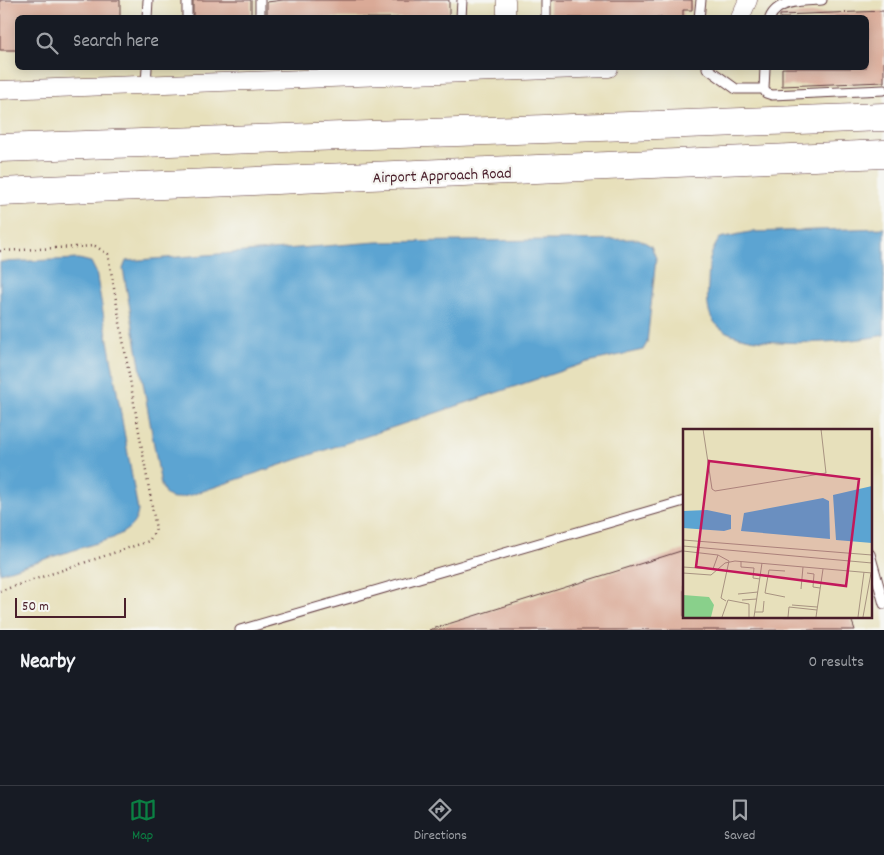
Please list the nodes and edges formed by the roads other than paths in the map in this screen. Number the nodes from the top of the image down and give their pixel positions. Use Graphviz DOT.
graph roads {
  1 [pos="148,0"];
  2 [pos="187,0"];
  3 [pos="260,0"];
  4 [pos="462,0"];
  5 [pos="506,0"];
  6 [pos="546,0"];
  7 [pos="701,0"];
  8 [pos="748,0"];
  9 [pos="822,0"];
  10 [pos="147,15"];
  11 [pos="187,15"];
  12 [pos="260,15"];
  13 [pos="461,15"];
  14 [pos="506,15"];
  15 [pos="546,15"];
  16 [pos="699,15"];
  17 [pos="741,15"];
  18 [pos="772,15"];
  19 [pos="456,70"];
  20 [pos="710,70"];
  21 [pos="765,70"];
  22 [pos="307,73"];
  23 [pos="146,76"];
  24 [pos="764,89"];
  25 [pos="0,90"];
  26 [pos="884,90"];
  27 [pos="884,116"];
  28 [pos="0,148"];
  29 [pos="884,154"];
  30 [pos="0,192"];
  31 [pos="683,501"];
  32 [pos="872,561"];
  33 [pos="884,604"];
  34 [pos="240,630"];
  1 -- 10 [label="lane"];
  2 -- 11 [label="lane"];
  3 -- 12 [label="lane"];
  4 -- 13 [label="lane"];
  5 -- 14 [label="street"];
  6 -- 15 [label="lane"];
  7 -- 16 [label="lane"];
  8 -- 17 [label="street"];
  9 -- 18 [label="lane"];
  19 -- 22 [label="street"];
  20 -- 24 [label="lane"];
  21 -- 24 [label="lane"];
  22 -- 23 [label="street"];
  23 -- 25 [label="street"];
  24 -- 26 [label="lane"];
  27 -- 28 [label="main road"];
  29 -- 30 [label="main road, Airport Approach Road"];
  31 -- 34 [label="lane"];
  32 -- 33 [label="lane"];
}
